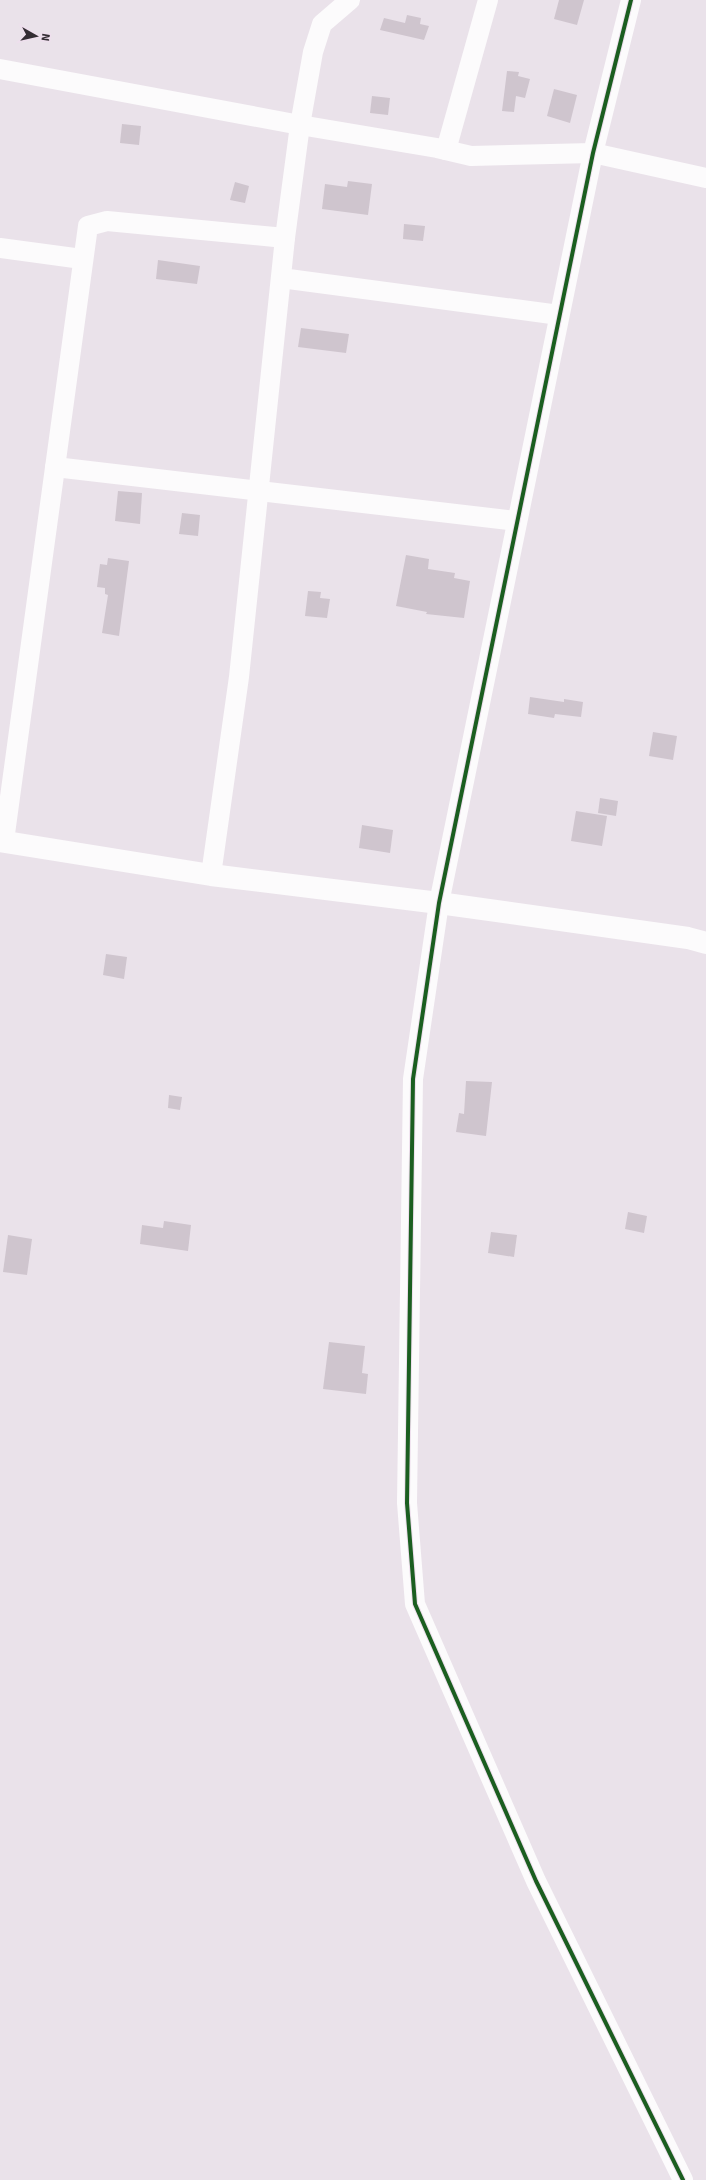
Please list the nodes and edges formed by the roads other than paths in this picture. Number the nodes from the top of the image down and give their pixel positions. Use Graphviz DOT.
graph roads {
  1 [pos="350,0"];
  2 [pos="488,0"];
  3 [pos="631,0"];
  4 [pos="0,69"];
  5 [pos="300,125"];
  6 [pos="446,150"];
  7 [pos="593,153"];
  8 [pos="706,178"];
  9 [pos="286,238"];
  10 [pos="0,248"];
  11 [pos="82,259"];
  12 [pos="281,278"];
  13 [pos="559,315"];
  14 [pos="55,467"];
  15 [pos="259,491"];
  16 [pos="516,521"];
  17 [pos="2,841"];
  18 [pos="211,875"];
  19 [pos="439,903"];
  20 [pos="706,943"];
  21 [pos="683,2180"];
  1 -- 5 [label="street"];
  2 -- 6 [label="street"];
  3 -- 7 [label="street"];
  4 -- 5 [label="street"];
  5 -- 6 [label="street"];
  5 -- 9 [label="street"];
  6 -- 7 [label="street"];
  7 -- 8 [label="street"];
  7 -- 13 [label="street"];
  9 -- 11 [label="street"];
  9 -- 12 [label="street"];
  10 -- 11 [label="street"];
  11 -- 14 [label="street"];
  12 -- 13 [label="street"];
  12 -- 15 [label="street"];
  13 -- 16 [label="street"];
  14 -- 15 [label="street"];
  14 -- 17 [label="street"];
  15 -- 16 [label="street"];
  15 -- 18 [label="street"];
  16 -- 19 [label="street"];
  17 -- 18 [label="street"];
  18 -- 19 [label="street"];
  19 -- 20 [label="street"];
  19 -- 21 [label="street"];
}
